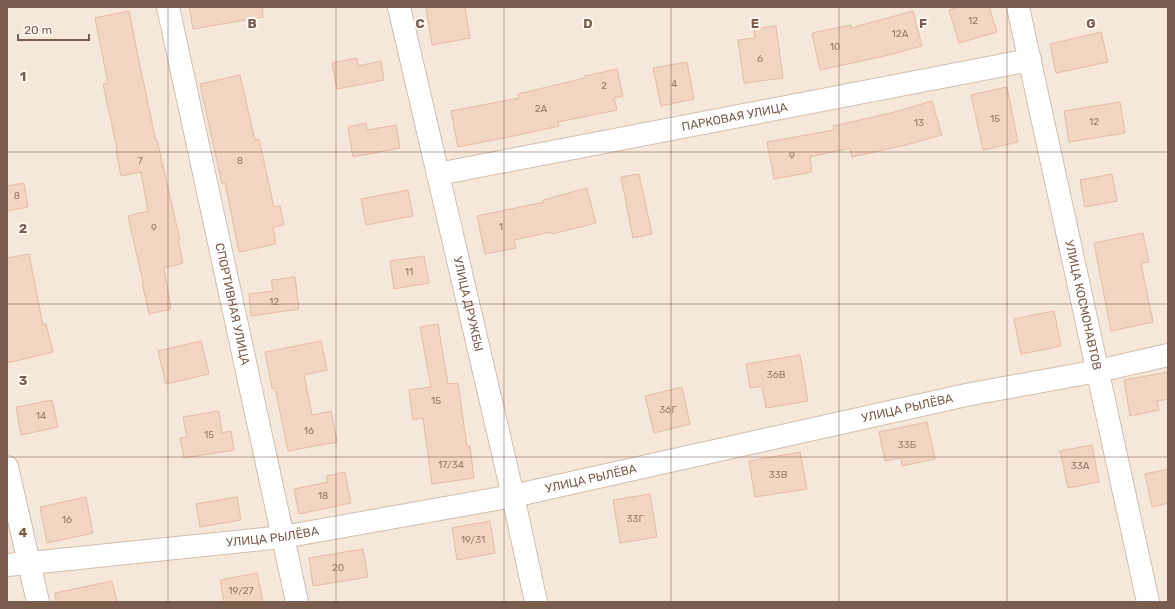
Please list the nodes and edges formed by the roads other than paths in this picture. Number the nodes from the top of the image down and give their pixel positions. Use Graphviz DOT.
graph roads {
  1 [pos="168,7"];
  2 [pos="399,7"];
  3 [pos="1018,7"];
  4 [pos="1030,60"];
  5 [pos="438,174"];
  6 [pos="1168,355"];
  7 [pos="1098,371"];
  8 [pos="7,467"];
  9 [pos="513,496"];
  10 [pos="283,537"];
  11 [pos="30,563"];
  12 [pos="7,564"];
  13 [pos="38,602"];
  14 [pos="297,602"];
  15 [pos="536,602"];
  16 [pos="1148,602"];
  1 -- 10 [label="street, СПОРТИВНАЯ УЛИЦА"];
  2 -- 5 [label="street, УЛИЦА ДРУЖБЫ"];
  3 -- 4 [label="street, УЛИЦА КОСМОНАВТОВ"];
  4 -- 5 [label="street, ПАРКОВАЯ УЛИЦА"];
  4 -- 7 [label="street, УЛИЦА КОСМОНАВТОВ"];
  5 -- 9 [label="street, УЛИЦА ДРУЖБЫ"];
  6 -- 7 [label="street, УЛИЦА РЫЛЁВА"];
  7 -- 9 [label="street, УЛИЦА РЫЛЁВА"];
  7 -- 16 [label="street, УЛИЦА КОСМОНАВТОВ"];
  8 -- 11 [label="street"];
  9 -- 10 [label="street, УЛИЦА РЫЛЁВА"];
  9 -- 15 [label="street, УЛИЦА ДРУЖБЫ"];
  10 -- 11 [label="street, УЛИЦА РЫЛЁВА"];
  10 -- 14 [label="street, СПОРТИВНАЯ УЛИЦА"];
  11 -- 12 [label="street, УЛИЦА РЫЛЁВА"];
  11 -- 13 [label="street"];
}
